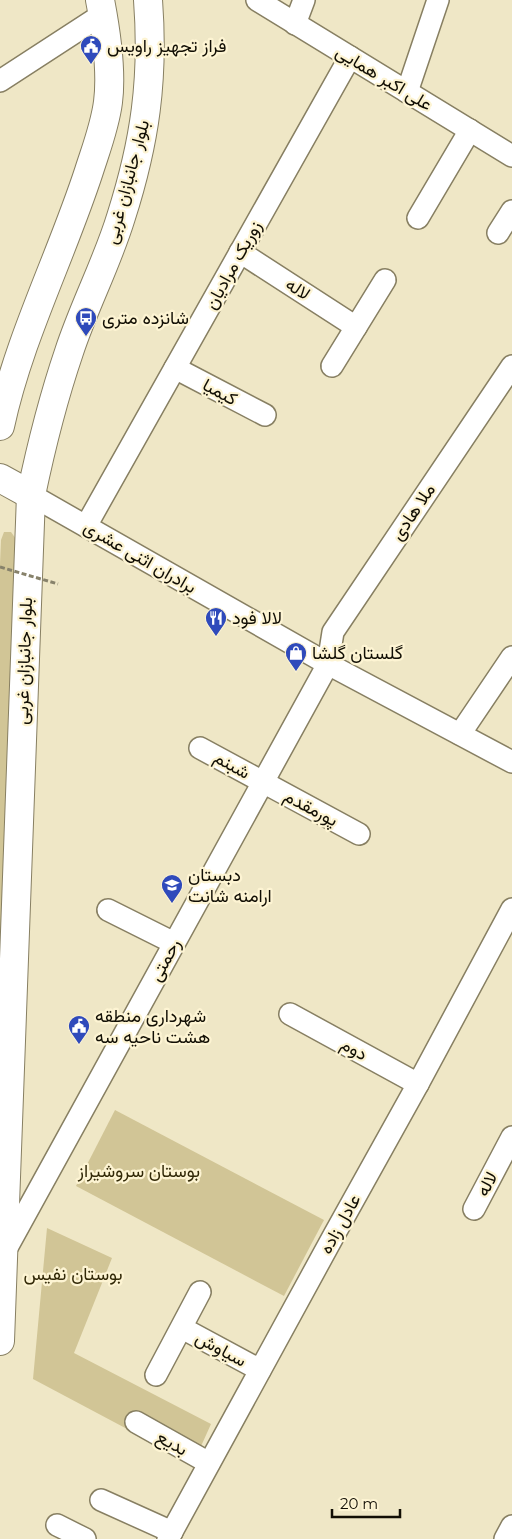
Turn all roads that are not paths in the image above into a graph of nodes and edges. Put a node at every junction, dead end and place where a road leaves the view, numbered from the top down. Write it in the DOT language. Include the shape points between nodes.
graph roads {
  1 [pos="148,0"];
  2 [pos="256,0"];
  3 [pos="304,0"];
  4 [pos="438,0"];
  5 [pos="107,5"];
  6 [pos="295,24"];
  7 [pos="350,57"];
  8 [pos="0,81"];
  9 [pos="408,92"];
  10 [pos="470,130"];
  11 [pos="512,156"];
  12 [pos="512,211"];
  13 [pos="418,218"];
  14 [pos="498,234"];
  15 [pos="240,252"];
  16 [pos="384,280"];
  17 [pos="356,327"];
  18 [pos="332,366"];
  19 [pos="512,366"];
  20 [pos="174,368"];
  21 [pos="265,415"];
  22 [pos="0,426"];
  23 [pos="0,478"];
  24 [pos="31,495"];
  25 [pos="86,526"];
  26 [pos="512,657"];
  27 [pos="328,664"];
  28 [pos="460,734"];
  29 [pos="200,748"];
  30 [pos="512,762"];
  31 [pos="263,782"];
  32 [pos="359,834"];
  33 [pos="512,909"];
  34 [pos="108,910"];
  35 [pos="174,943"];
  36 [pos="290,1014"];
  37 [pos="418,1084"];
  38 [pos="512,1137"];
  39 [pos="506,1163"];
  40 [pos="474,1209"];
  41 [pos="3,1255"];
  42 [pos="200,1292"];
  43 [pos="182,1328"];
  44 [pos="0,1341"];
  45 [pos="260,1370"];
  46 [pos="156,1375"];
  47 [pos="136,1422"];
  48 [pos="209,1463"];
  49 [pos="101,1500"];
  50 [pos="57,1525"];
  51 [pos="512,1526"];
  52 [pos="170,1536"];
  53 [pos="85,1539"];
  54 [pos="505,1539"];
  1 -- 24 [label="main road, بلوار جانبازان غربی" via="150,68 143,136 121,218 66,360 46,424"];
  2 -- 6 [label="street, علی اکبر همایی"];
  3 -- 6 [label="street"];
  4 -- 9 [label="street"];
  5 -- 8 [label="street"];
  5 -- 22 [label="main road" via="109,75 103,127 78,203 26,335"];
  6 -- 7 [label="street, علی اکبر همایی"];
  7 -- 9 [label="street, علی اکبر همایی"];
  7 -- 15 [label="street, زوریک مرادیان"];
  9 -- 10 [label="street, علی اکبر همایی"];
  10 -- 11 [label="street, علی اکبر همایی"];
  10 -- 13 [label="street"];
  12 -- 14 [label="street"];
  15 -- 17 [label="street, لاله"];
  15 -- 20 [label="street, زوریک مرادیان"];
  16 -- 17 [label="street"];
  17 -- 18 [label="street"];
  19 -- 27 [label="street, ملا هادی" via="333,632"];
  20 -- 21 [label="street, کیمیا"];
  20 -- 25 [label="street, زوریک مرادیان"];
  23 -- 24 [label="main road"];
  24 -- 25 [label="street, برادران اثنی عشری"];
  24 -- 41 [label="main road, بلوار جانبازان غربی"];
  25 -- 27 [label="street, برادران اثنی عشری"];
  26 -- 28 [label="street"];
  27 -- 28 [label="street, برادران اثنی عشری"];
  27 -- 31 [label="street, رحمتی"];
  28 -- 30 [label="street, برادران اثنی عشری"];
  29 -- 31 [label="street, شبنم"];
  31 -- 32 [label="street, پورمقدم"];
  31 -- 35 [label="street, رحمتی"];
  33 -- 37 [label="street, عادل زاده"];
  34 -- 35 [label="street"];
  35 -- 41 [label="street, رحمتی"];
  36 -- 37 [label="street, دوم"];
  37 -- 45 [label="street, عادل زاده"];
  38 -- 39 [label="street, لاله"];
  39 -- 40 [label="street, لاله"];
  41 -- 44 [label="main road, بلوار جانبازان غربی"];
  42 -- 43 [label="street, سیاوش"];
  43 -- 45 [label="street, سیاوش"];
  43 -- 46 [label="street, سیاوش"];
  45 -- 48 [label="street, عادل زاده"];
  47 -- 48 [label="street, بدیع"];
  48 -- 52 [label="street, عادل زاده"];
  49 -- 52 [label="street"];
  50 -- 53 [label="street"];
  51 -- 54 [label="street"];
}
